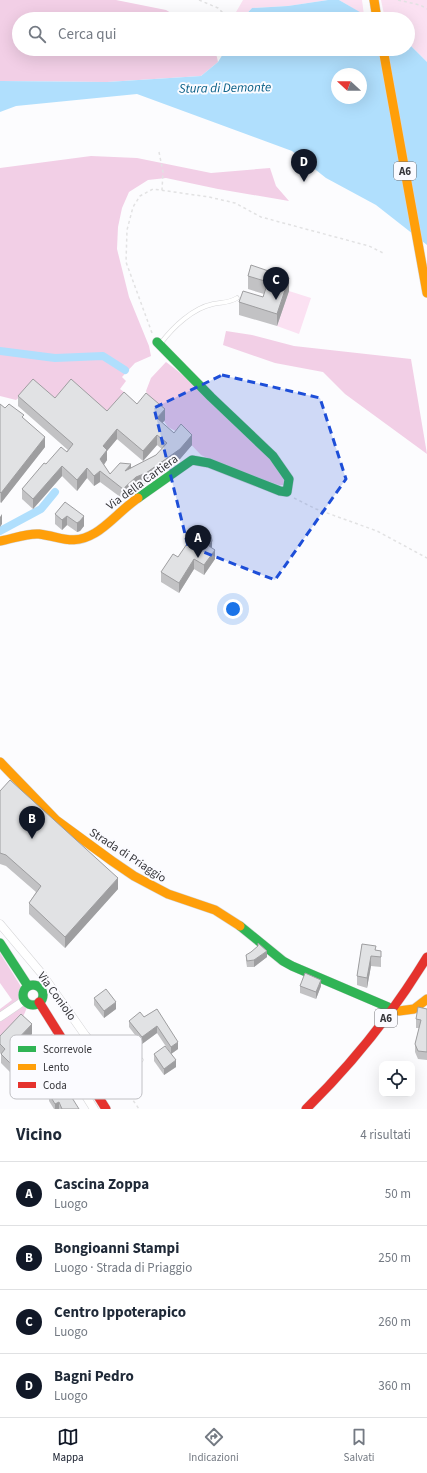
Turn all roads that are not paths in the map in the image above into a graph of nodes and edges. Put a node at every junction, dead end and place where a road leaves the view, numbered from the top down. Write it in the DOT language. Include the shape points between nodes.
graph roads {
  1 [pos="374,0"];
  2 [pos="377,12"];
  3 [pos="384,56"];
  4 [pos="427,293"];
  5 [pos="237,298"];
  6 [pos="158,344"];
  7 [pos="0,541"];
  8 [pos="0,762"];
  9 [pos="0,924"];
  10 [pos="0,943"];
  11 [pos="427,958"];
  12 [pos="28,986"];
  13 [pos="427,999"];
  14 [pos="25,1000"];
  15 [pos="39,1002"];
  16 [pos="388,1007"];
  17 [pos="399,1011"];
  18 [pos="0,1017"];
  19 [pos="58,1032"];
  20 [pos="54,1035"];
  21 [pos="60,1035"];
  22 [pos="85,1035"];
  23 [pos="88,1099"];
  24 [pos="100,1099"];
  25 [pos="94,1109"];
  26 [pos="106,1109"];
  27 [pos="306,1109"];
  1 -- 2 [label="main road"];
  3 -- 4 [label="main road, A6"];
  5 -- 6 [label="lane" via="229,303 212,304 193,314"];
  6 -- 7 [label="main road, Via della Cartiera" via="210,397 266,448 285,470 289,479 286,492 210,463 192,460 89,536 78,540 63,540 38,534"];
  8 -- 16 [label="main road, Strada di Priaggio" via="28,794 56,820 134,876 168,894 215,910 234,921 287,963"];
  9 -- 22 [label="street, Via Coniolo" via="42,974"];
  10 -- 12 [label="main road"];
  11 -- 27 [label="main road, A6" via="390,1013 340,1074"];
  12 -- 14 [label="main road" via="24,994"];
  12 -- 15 [label="main road" via="38,986 42,991"];
  13 -- 17 [label="main road" via="418,1008"];
  14 -- 15 [label="main road" via="31,1004"];
  14 -- 18 [label="street"];
  15 -- 19 [label="main road"];
  19 -- 20 [label="lane"];
  19 -- 21 [label="main road"];
  23 -- 25 [label="street"];
  24 -- 26 [label="main road"];
}
